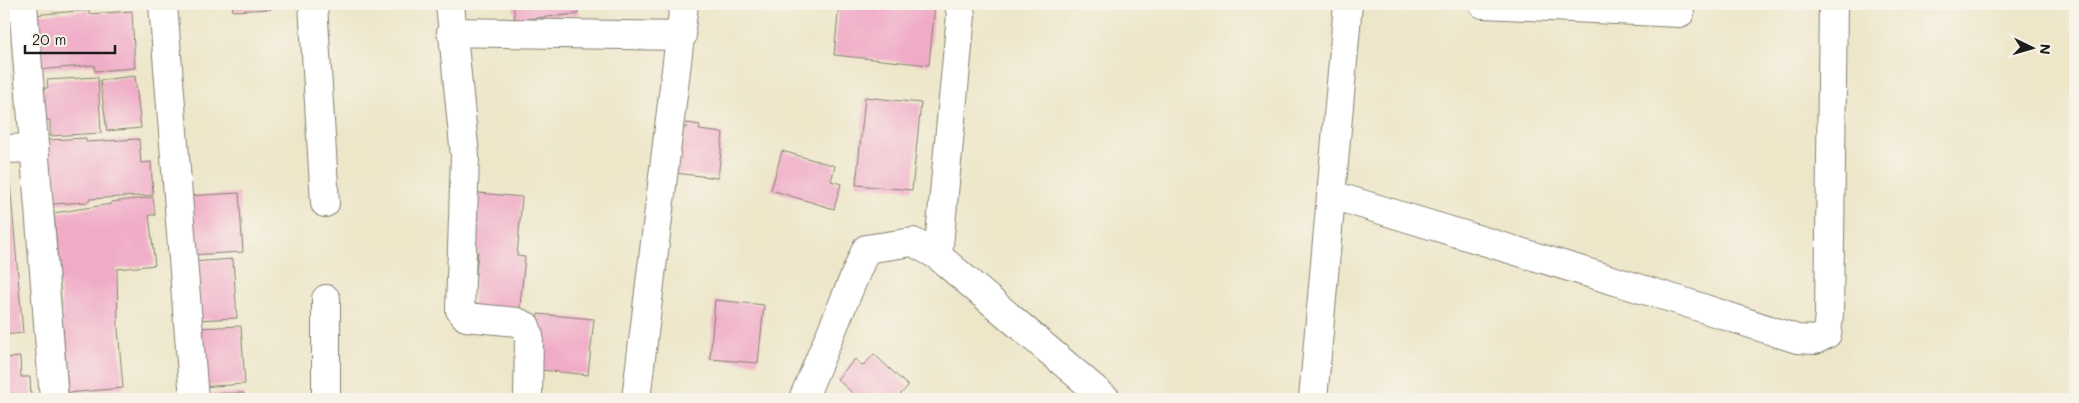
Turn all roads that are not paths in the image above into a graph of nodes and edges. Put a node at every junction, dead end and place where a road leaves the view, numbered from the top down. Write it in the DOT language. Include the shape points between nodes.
graph roads {
  1 [pos="23,4"];
  2 [pos="162,4"];
  3 [pos="314,4"];
  4 [pos="450,4"];
  5 [pos="684,4"];
  6 [pos="959,4"];
  7 [pos="1348,4"];
  8 [pos="1483,4"];
  9 [pos="1833,4"];
  10 [pos="1680,13"];
  11 [pos="451,32"];
  12 [pos="682,36"];
  13 [pos="33,148"];
  14 [pos="4,149"];
  15 [pos="1332,195"];
  16 [pos="325,203"];
  17 [pos="938,256"];
  18 [pos="326,299"];
  19 [pos="54,399"];
  20 [pos="194,399"];
  21 [pos="326,399"];
  22 [pos="528,399"];
  23 [pos="636,399"];
  24 [pos="803,399"];
  25 [pos="1106,399"];
  26 [pos="1313,399"];
  1 -- 13 [label="street"];
  2 -- 20 [label="street"];
  3 -- 16 [label="street"];
  4 -- 11 [label="street"];
  5 -- 12 [label="street"];
  6 -- 17 [label="street" via="961,15"];
  7 -- 15 [label="street"];
  8 -- 10 [label="street"];
  9 -- 15 [label="street" via="1829,314 1827,334 1815,340 1797,339"];
  11 -- 12 [label="street"];
  11 -- 22 [label="street" via="466,156 460,310 466,317 517,322 526,326 529,336"];
  12 -- 23 [label="street"];
  13 -- 14 [label="street"];
  13 -- 19 [label="street"];
  15 -- 26 [label="street"];
  17 -- 24 [label="street" via="913,242 866,249"];
  17 -- 25 [label="street"];
  18 -- 21 [label="street"];
}
